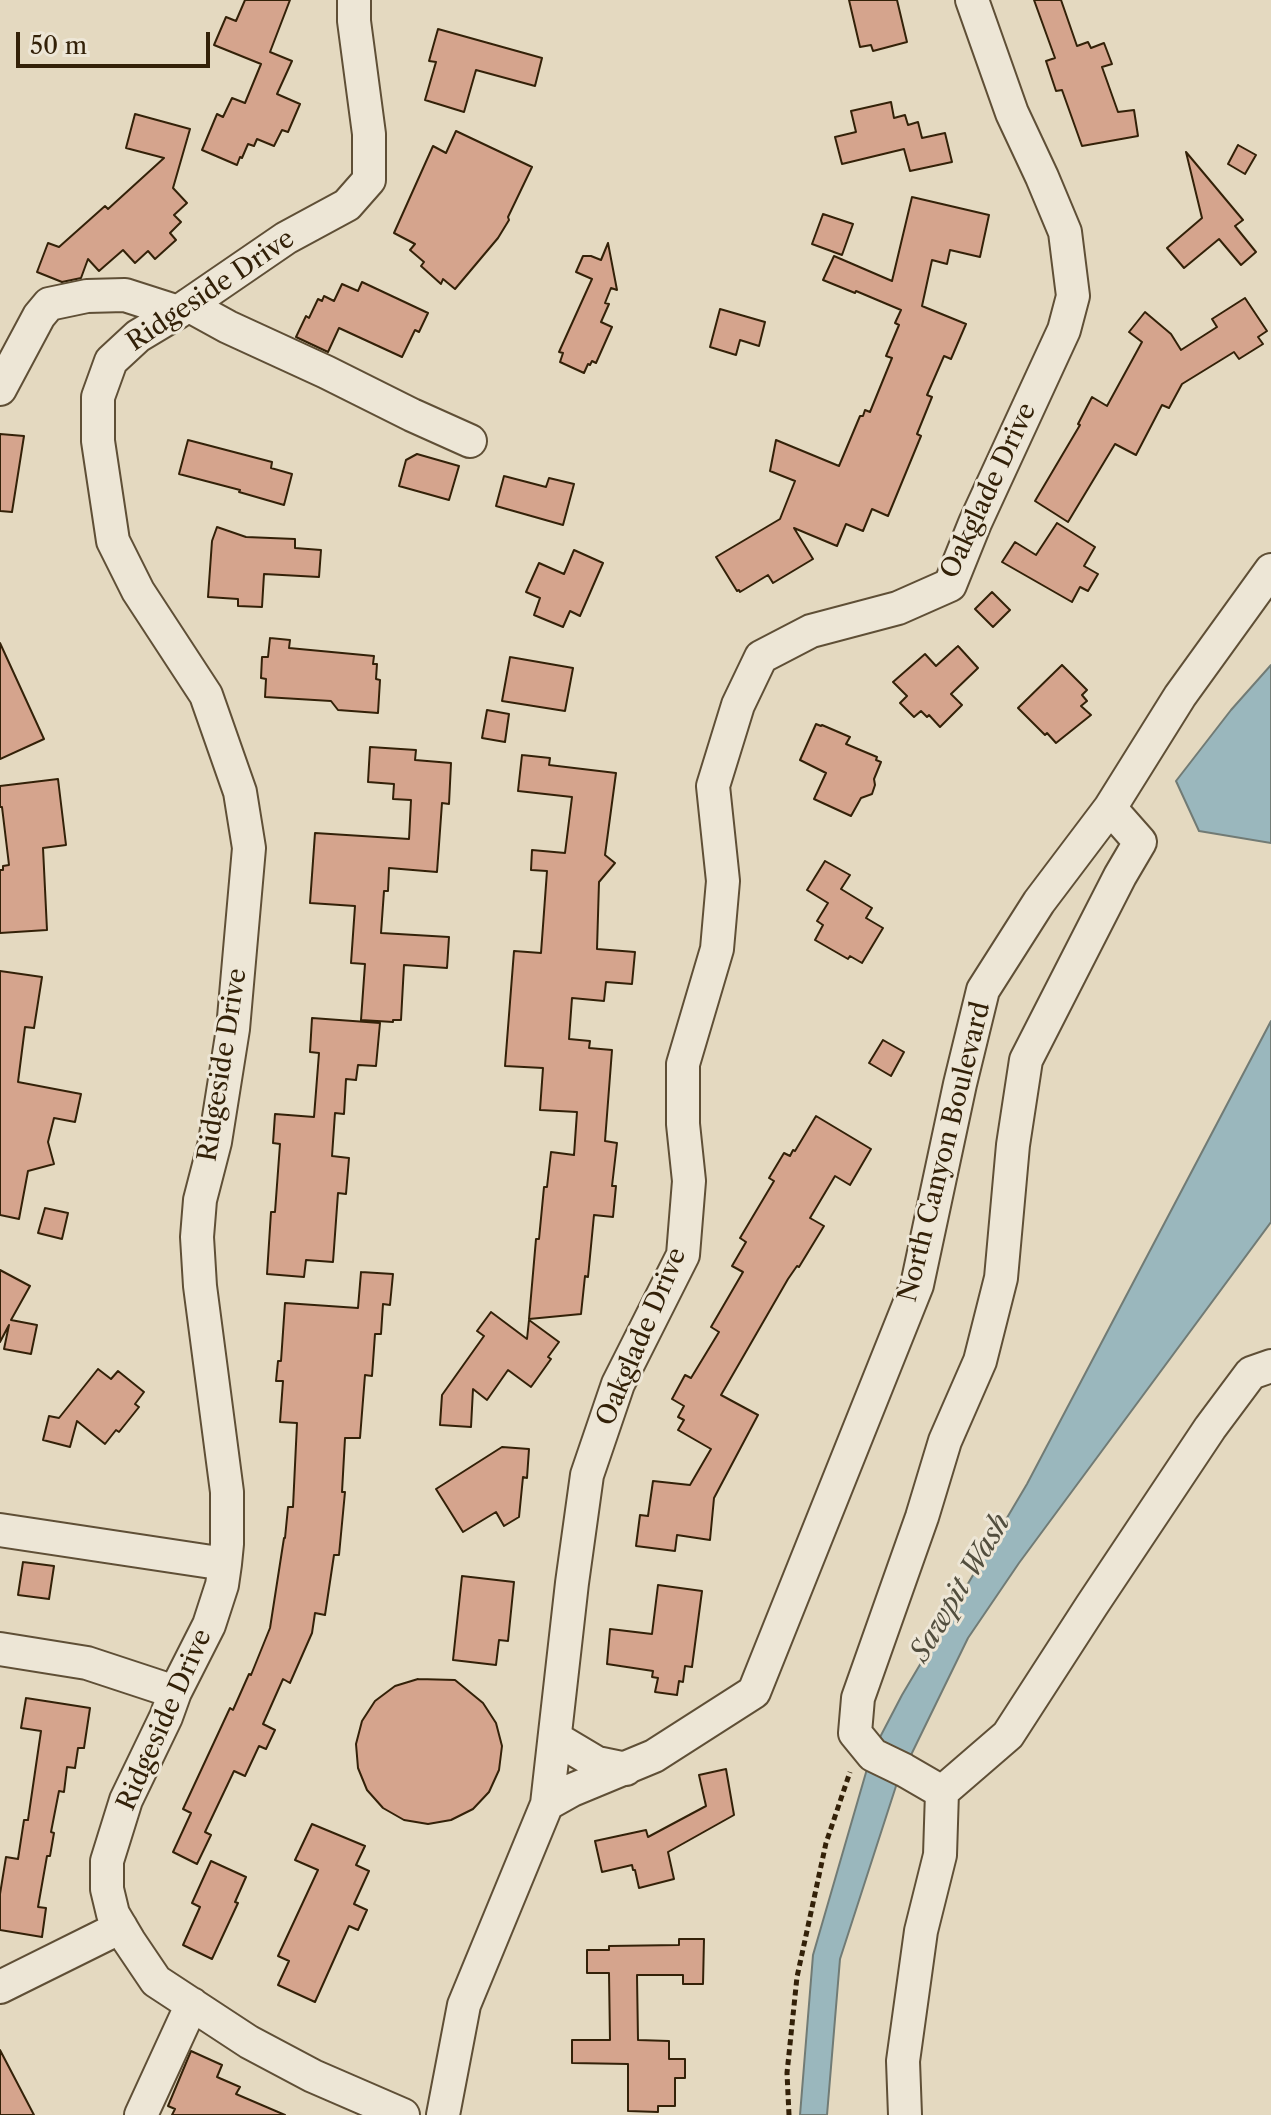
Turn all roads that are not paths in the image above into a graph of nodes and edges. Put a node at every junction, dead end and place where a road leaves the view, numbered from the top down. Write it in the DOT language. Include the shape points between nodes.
graph roads {
  1 [pos="354,0"];
  2 [pos="972,0"];
  3 [pos="183,309"];
  4 [pos="0,389"];
  5 [pos="470,441"];
  6 [pos="1271,570"];
  7 [pos="1110,808"];
  8 [pos="1271,1366"];
  9 [pos="0,1530"];
  10 [pos="225,1564"];
  11 [pos="0,1649"];
  12 [pos="175,1692"];
  13 [pos="555,1738"];
  14 [pos="626,1769"];
  15 [pos="942,1792"];
  16 [pos="547,1804"];
  17 [pos="121,1927"];
  18 [pos="0,1987"];
  19 [pos="192,2004"];
  20 [pos="141,2115"];
  21 [pos="403,2115"];
  22 [pos="443,2115"];
  23 [pos="905,2115"];
  1 -- 3 [label="street, Ridgeside Drive" via="369,180 347,205 286,238"];
  2 -- 13 [label="street, Oakglade Drive" via="1012,113 1065,232 1073,296 1064,330 950,585 898,608 811,631 761,657 738,705 713,786 723,881 717,949 683,1064 689,1181 683,1255 618,1384 587,1475"];
  3 -- 4 [label="street" via="125,295 49,304"];
  3 -- 5 [label="street"];
  3 -- 10 [label="street, Ridgeside Drive" via="138,336 111,361 98,397 98,441 113,541 138,591 206,695 240,792 249,848 233,1029 197,1237 227,1492"];
  6 -- 7 [label="street, North Canyon Boulevard" via="1180,696"];
  7 -- 14 [label="street, North Canyon Boulevard" via="1039,902 983,990 917,1285 754,1692"];
  7 -- 15 [label="street" via="1140,842 1026,1060 1001,1278 980,1361 945,1441 858,1698 864,1744"];
  8 -- 15 [label="street" via="1251,1373 1210,1428 1008,1735"];
  9 -- 10 [label="street"];
  10 -- 12 [label="street, Ridgeside Drive" via="209,1625"];
  11 -- 12 [label="street" via="87,1663"];
  12 -- 17 [label="street, Ridgeside Drive" via="126,1800 107,1861 107,1889"];
  13 -- 14 [label="street" via="597,1763"];
  13 -- 16 [label="street, Oakglade Drive"];
  14 -- 16 [label="street, North Canyon Boulevard"];
  15 -- 23 [label="street" via="940,1855 921,1931 903,2061"];
  16 -- 22 [label="street" via="464,2005"];
  17 -- 18 [label="street"];
  17 -- 19 [label="street, Ridgeside Drive" via="156,1981"];
  19 -- 20 [label="street"];
  19 -- 21 [label="street, Ridgeside Drive" via="313,2076"];
}
